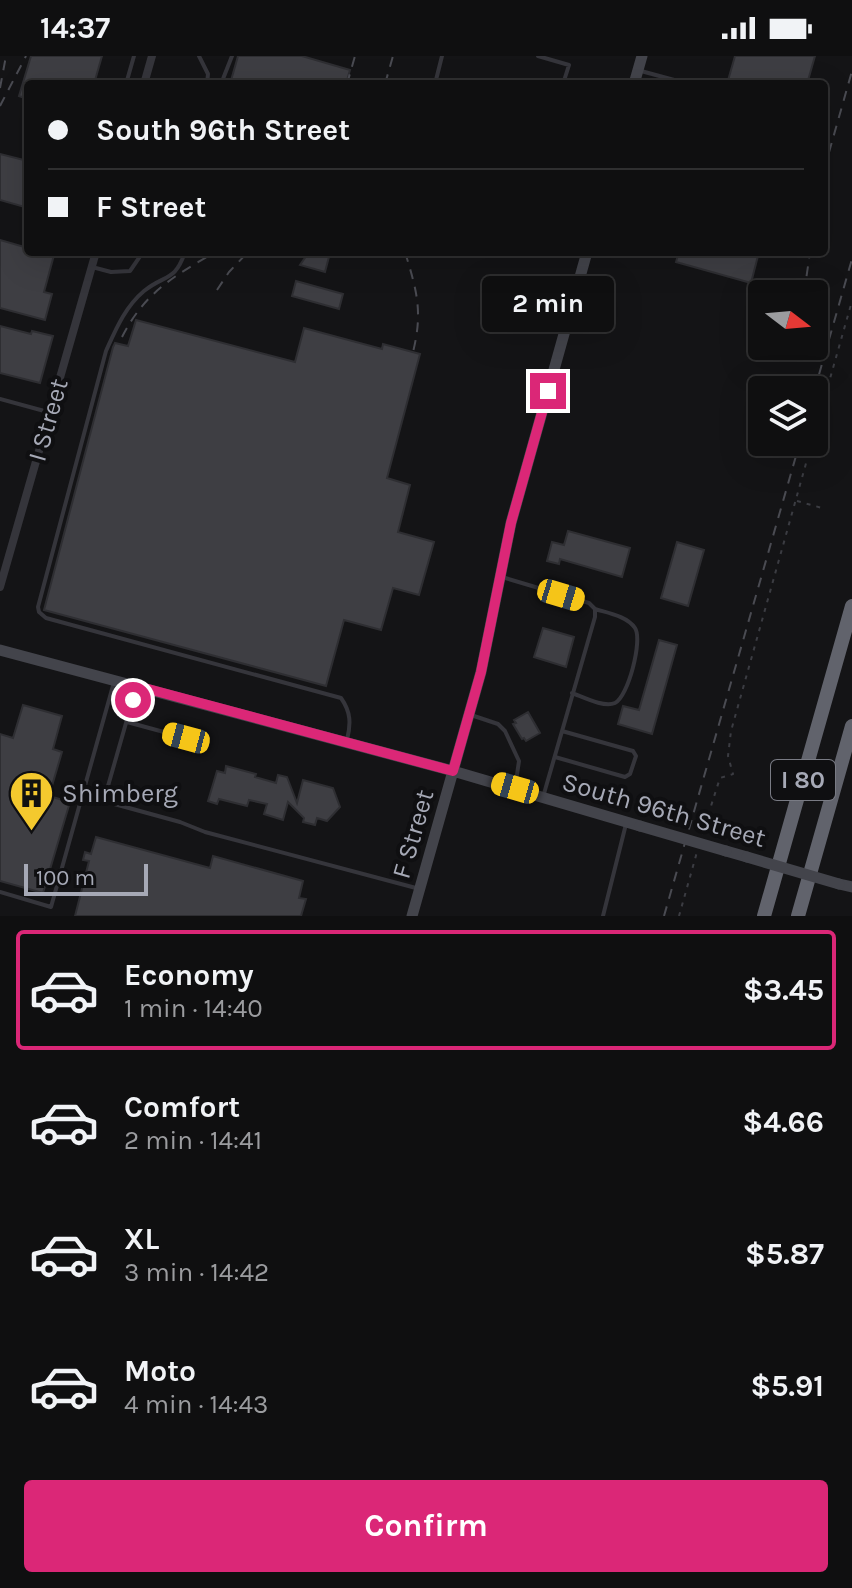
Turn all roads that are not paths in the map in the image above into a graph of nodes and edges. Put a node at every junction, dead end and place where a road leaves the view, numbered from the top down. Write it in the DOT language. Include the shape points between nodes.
graph roads {
  1 [pos="134,56"];
  2 [pos="152,56"];
  3 [pos="199,56"];
  4 [pos="232,56"];
  5 [pos="442,56"];
  6 [pos="538,56"];
  7 [pos="642,56"];
  8 [pos="638,70"];
  9 [pos="127,80"];
  10 [pos="145,80"];
  11 [pos="207,80"];
  12 [pos="223,80"];
  13 [pos="436,80"];
  14 [pos="564,80"];
  15 [pos="635,80"];
  16 [pos="674,80"];
  17 [pos="95,256"];
  18 [pos="140,256"];
  19 [pos="184,256"];
  20 [pos="586,256"];
  21 [pos="92,267"];
  22 [pos="0,399"];
  23 [pos="50,413"];
  24 [pos="499,576"];
  25 [pos="0,587"];
  26 [pos="852,606"];
  27 [pos="595,609"];
  28 [pos="0,650"];
  29 [pos="114,680"];
  30 [pos="137,686"];
  31 [pos="572,693"];
  32 [pos="469,715"];
  33 [pos="127,722"];
  34 [pos="852,726"];
  35 [pos="562,731"];
  36 [pos="186,738"];
  37 [pos="347,742"];
  38 [pos="554,757"];
  39 [pos="453,771"];
  40 [pos="515,788"];
  41 [pos="543,797"];
  42 [pos="626,822"];
  43 [pos="852,887"];
  44 [pos="420,889"];
  45 [pos="0,892"];
  46 [pos="412,916"];
  47 [pos="603,916"];
  48 [pos="764,916"];
  49 [pos="798,916"];
  1 -- 9 [label="lane"];
  2 -- 10 [label="street"];
  3 -- 11 [label="lane"];
  4 -- 12 [label="lane"];
  5 -- 13 [label="lane"];
  6 -- 14 [label="lane" via="569,65"];
  7 -- 8 [label="street"];
  8 -- 15 [label="street"];
  8 -- 16 [label="lane"];
  17 -- 21 [label="street, I Street"];
  18 -- 21 [label="lane" via="130,271"];
  19 -- 37 [label="lane" via="179,270 144,291 124,312 106,351 39,612 341,698 350,718"];
  20 -- 24 [label="street, F Street"];
  21 -- 23 [label="street, I Street"];
  22 -- 23 [label="lane"];
  23 -- 25 [label="street, I Street"];
  24 -- 27 [label="lane"];
  24 -- 32 [label="street, F Street"];
  26 -- 48 [label="highway, I 80"];
  27 -- 31 [label="lane"];
  27 -- 31 [label="lane" via="628,620 639,643 617,702"];
  28 -- 29 [label="street, South 96th Street"];
  29 -- 30 [label="street, South 96th Street"];
  29 -- 45 [label="lane" via="51,907"];
  30 -- 33 [label="lane"];
  30 -- 37 [label="street, South 96th Street"];
  31 -- 35 [label="lane"];
  32 -- 39 [label="street, F Street"];
  32 -- 40 [label="lane" via="505,731 519,761"];
  33 -- 36 [label="lane"];
  33 -- 44 [label="lane" via="107,802"];
  34 -- 49 [label="highway, I 80"];
  35 -- 38 [label="lane"];
  35 -- 38 [label="lane" via="636,756 625,777"];
  37 -- 39 [label="street, South 96th Street"];
  38 -- 41 [label="lane"];
  39 -- 40 [label="street, South 96th Street"];
  39 -- 44 [label="street, F Street"];
  40 -- 41 [label="street, South 96th Street"];
  41 -- 42 [label="street, South 96th Street"];
  42 -- 43 [label="street, South 96th Street, bridge"];
  42 -- 47 [label="lane"];
  44 -- 46 [label="street, F Street"];
}
